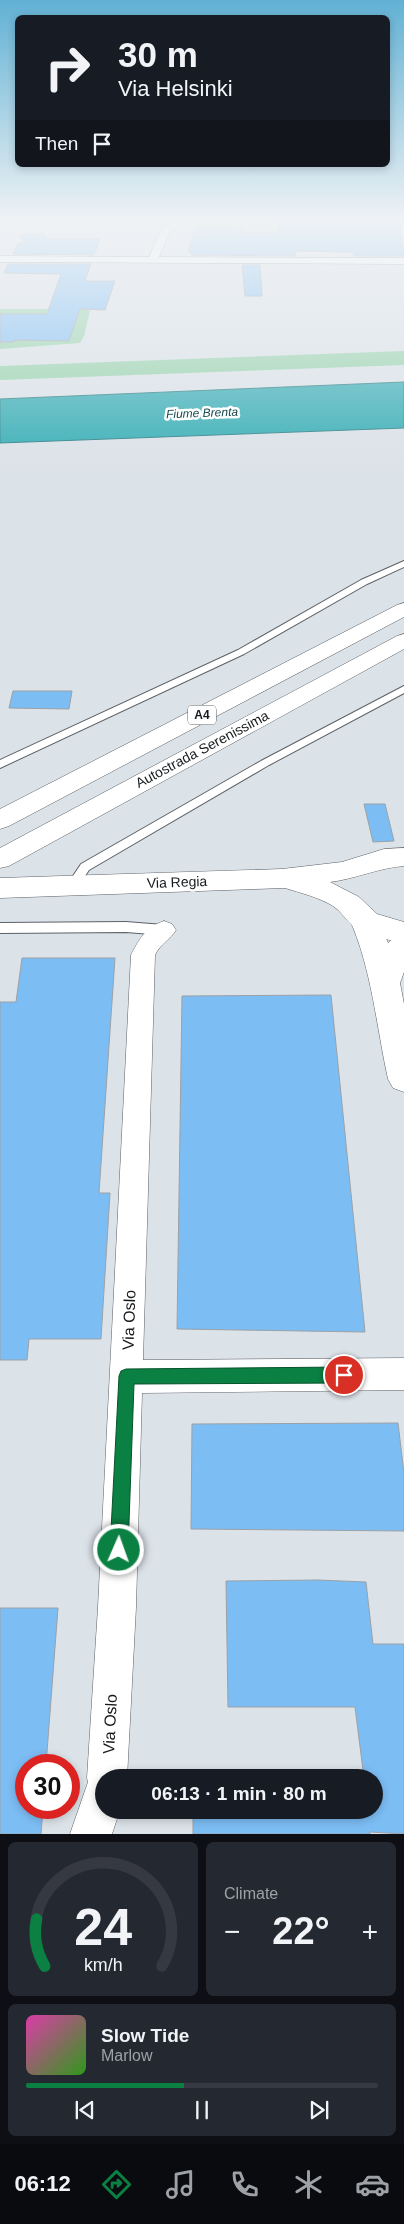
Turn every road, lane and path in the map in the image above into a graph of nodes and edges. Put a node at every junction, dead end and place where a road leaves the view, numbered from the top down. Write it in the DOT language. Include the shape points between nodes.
graph roads {
  1 [pos="404,564"];
  2 [pos="404,609"];
  3 [pos="404,640"];
  4 [pos="404,688"];
  5 [pos="0,764"];
  6 [pos="0,820"];
  7 [pos="4,857"];
  8 [pos="404,857"];
  9 [pos="367,864"];
  10 [pos="282,879"];
  11 [pos="73,885"];
  12 [pos="0,888"];
  13 [pos="356,911"];
  14 [pos="0,928"];
  15 [pos="164,930"];
  16 [pos="404,932"];
  17 [pos="404,946"];
  18 [pos="386,981"];
  19 [pos="404,1079"];
  20 [pos="404,1374"];
  21 [pos="126,1376"];
  22 [pos="107,1769"];
  23 [pos="96,1819"];
  24 [pos="92,1834"];
  1 -- 5 [label="lane" via="364,582 241,652"];
  2 -- 6 [label="main road, A4"];
  3 -- 7 [label="main road, Autostrada Serenissima / A4"];
  4 -- 11 [label="lane" via="265,763 85,867"];
  8 -- 9 [label="main road, Via Regia" via="384,858"];
  9 -- 10 [label="main road, Via Regia" via="342,872"];
  9 -- 13 [label="main road, Via Regia" via="348,881 346,892"];
  10 -- 11 [label="main road, Via Regia"];
  10 -- 13 [label="main road, Via Regia" via="320,888"];
  11 -- 12 [label="main road, Via Regia"];
  13 -- 16 [label="main road, Via Regia" via="390,930"];
  13 -- 18 [label="main road" via="371,935"];
  14 -- 15 [label="lane" via="126,927"];
  15 -- 21 [label="street, Via Oslo" via="150,941 143,955"];
  17 -- 18 [label="main road" via="398,951"];
  18 -- 19 [label="main road"];
  20 -- 21 [label="street"];
  21 -- 22 [label="street, Via Oslo"];
  23 -- 24 [label="street"];
}
